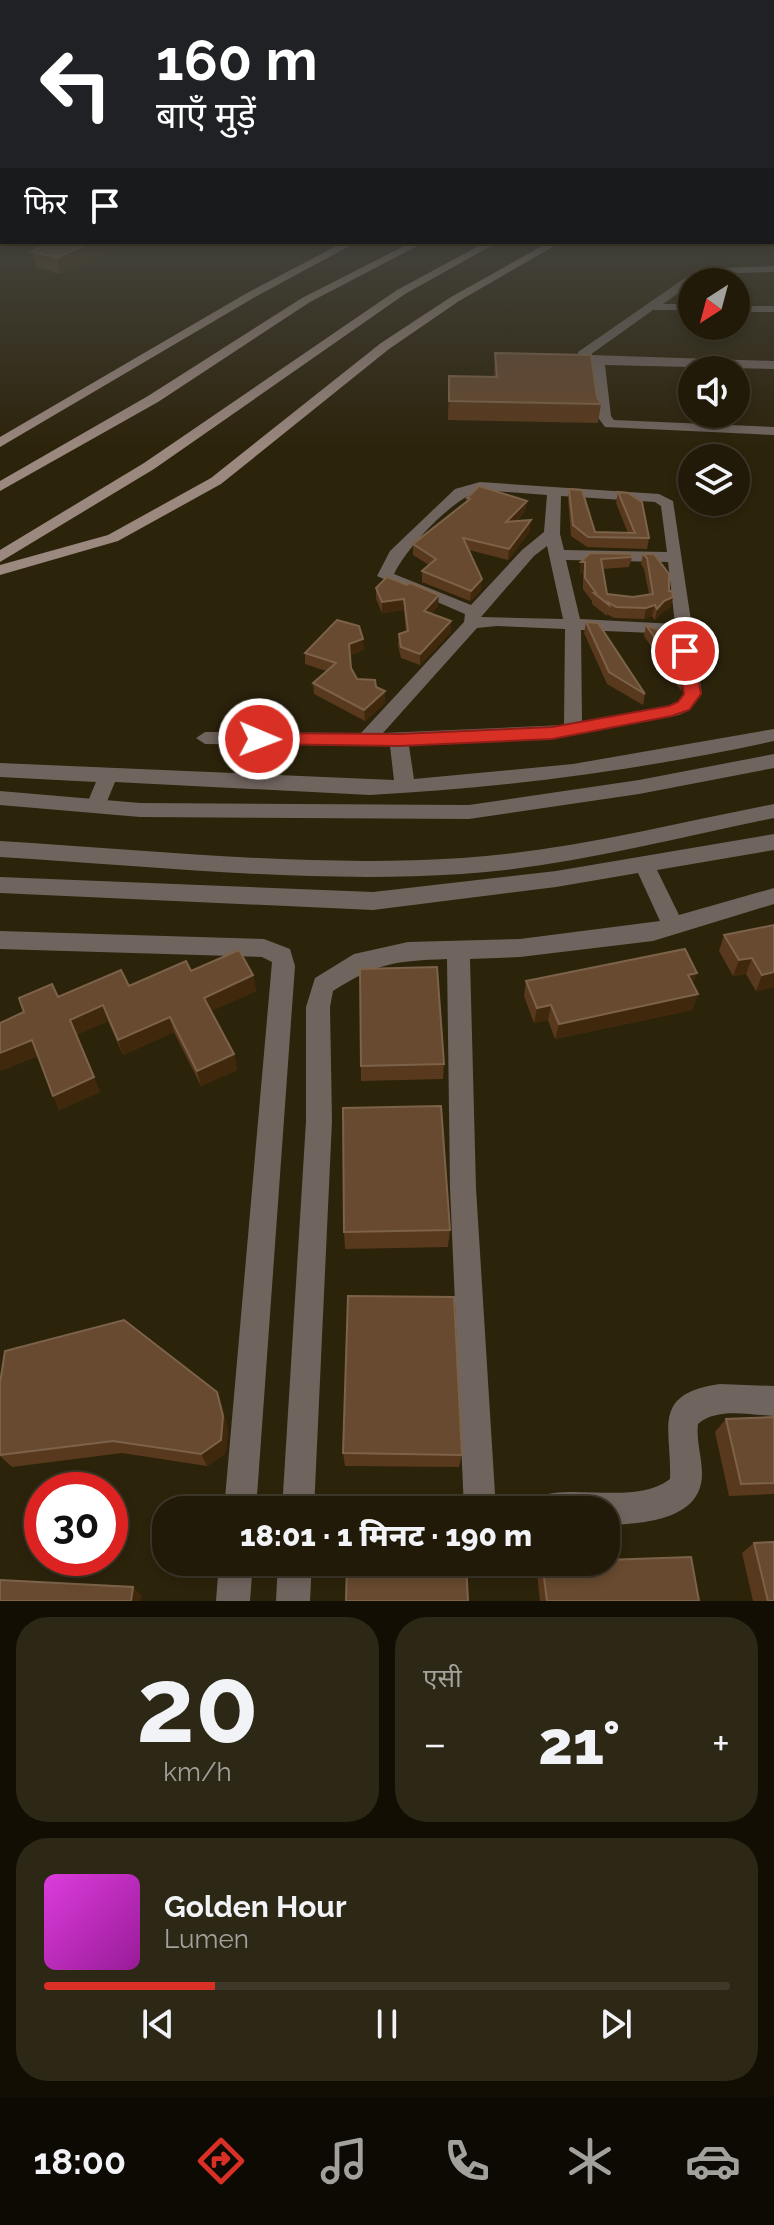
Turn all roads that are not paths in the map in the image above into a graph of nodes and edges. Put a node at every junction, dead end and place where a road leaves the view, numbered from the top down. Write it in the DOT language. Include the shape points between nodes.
graph roads {
  1 [pos="245,299"];
  2 [pos="309,299"];
  3 [pos="391,299"];
  4 [pos="456,299"];
  5 [pos="664,299"];
  6 [pos="652,307"];
  7 [pos="678,307"];
  8 [pos="750,309"];
  9 [pos="774,309"];
  10 [pos="598,361"];
  11 [pos="774,365"];
  12 [pos="774,431"];
  13 [pos="0,443"];
  14 [pos="0,487"];
  15 [pos="554,490"];
  16 [pos="552,534"];
  17 [pos="557,555"];
  18 [pos="0,557"];
  19 [pos="675,557"];
  20 [pos="0,570"];
  21 [pos="473,618"];
  22 [pos="573,625"];
  23 [pos="682,629"];
  24 [pos="573,729"];
  25 [pos="774,735"];
  26 [pos="205,738"];
  27 [pos="366,740"];
  28 [pos="399,740"];
  29 [pos="774,761"];
  30 [pos="0,770"];
  31 [pos="108,776"];
  32 [pos="405,787"];
  33 [pos="0,798"];
  34 [pos="96,806"];
  35 [pos="774,811"];
  36 [pos="774,842"];
  37 [pos="0,849"];
  38 [pos="644,864"];
  39 [pos="0,885"];
  40 [pos="774,896"];
  41 [pos="674,928"];
  42 [pos="0,940"];
  43 [pos="458,949"];
  44 [pos="774,1401"];
  45 [pos="241,1496"];
  46 [pos="299,1496"];
  47 [pos="479,1496"];
  48 [pos="620,1507"];
  49 [pos="235,1576"];
  50 [pos="294,1576"];
  51 [pos="233,1601"];
  52 [pos="293,1601"];
  1 -- 13 [label="main road"];
  2 -- 14 [label="main road" via="153,399"];
  3 -- 18 [label="main road" via="149,466"];
  4 -- 20 [label="main road" via="385,346 216,481 113,538"];
  5 -- 6 [label="street"];
  6 -- 7 [label="street"];
  6 -- 10 [label="street" via="582,355"];
  8 -- 9 [label="street"];
  10 -- 11 [label="street"];
  10 -- 12 [label="street" via="604,416 610,424"];
  15 -- 16 [label="street"];
  15 -- 19 [label="street" via="664,500"];
  15 -- 21 [label="street" via="464,489 391,560 385,572 389,579"];
  16 -- 17 [label="street"];
  16 -- 21 [label="street" via="528,553"];
  17 -- 19 [label="street"];
  17 -- 22 [label="street"];
  19 -- 23 [label="street"];
  21 -- 22 [label="street"];
  21 -- 27 [label="street"];
  22 -- 23 [label="street"];
  22 -- 24 [label="street"];
  23 -- 24 [label="street" via="693,694 689,701 672,711"];
  24 -- 28 [label="street"];
  25 -- 32 [label="street" via="608,764"];
  26 -- 27 [label="street"];
  27 -- 28 [label="street"];
  28 -- 32 [label="street"];
  29 -- 34 [label="street" via="469,812"];
  30 -- 31 [label="street"];
  31 -- 32 [label="street"];
  31 -- 34 [label="street"];
  33 -- 34 [label="street"];
  35 -- 37 [label="street" via="541,857 462,866 309,868"];
  36 -- 38 [label="street"];
  38 -- 39 [label="street" via="373,901"];
  38 -- 41 [label="street"];
  40 -- 41 [label="street"];
  41 -- 43 [label="street" via="520,948"];
  42 -- 45 [label="street" via="264,948 282,956"];
  43 -- 46 [label="street" via="408,951 362,961 319,992 319,1121"];
  43 -- 47 [label="street" via="463,1188"];
  44 -- 48 [label="street" via="695,1405 681,1427 687,1478 682,1492 667,1501"];
  49 -- 51 [label="street"];
  50 -- 52 [label="street"];
}
